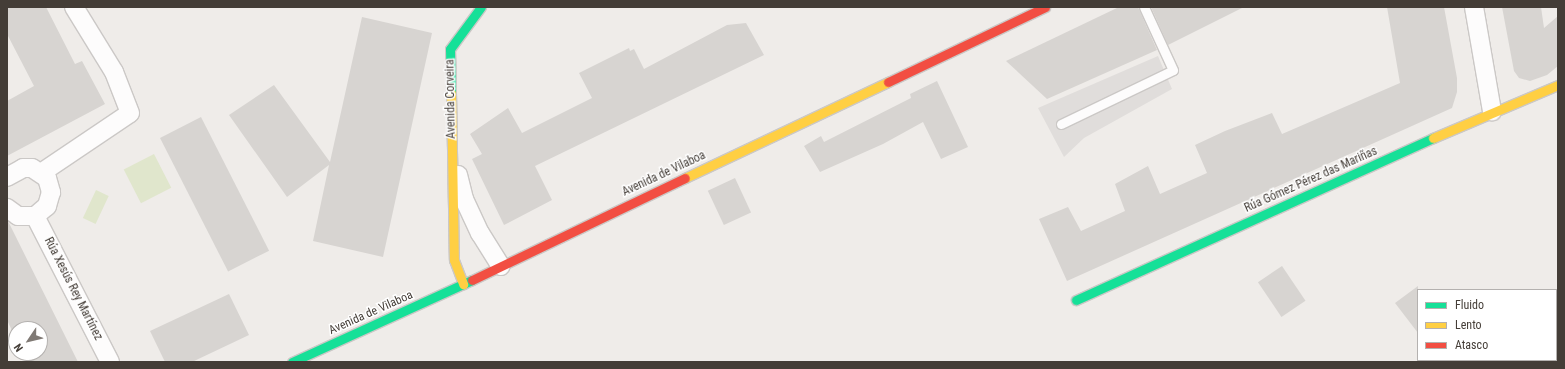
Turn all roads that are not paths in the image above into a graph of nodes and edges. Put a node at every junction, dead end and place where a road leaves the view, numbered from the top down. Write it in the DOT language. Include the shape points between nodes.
graph roads {
  1 [pos="74,7"];
  2 [pos="481,7"];
  3 [pos="1045,7"];
  4 [pos="1144,7"];
  5 [pos="1474,7"];
  6 [pos="1558,85"];
  7 [pos="1492,111"];
  8 [pos="1061,124"];
  9 [pos="452,153"];
  10 [pos="42,173"];
  11 [pos="7,177"];
  12 [pos="7,208"];
  13 [pos="35,216"];
  14 [pos="480,233"];
  15 [pos="453,238"];
  16 [pos="501,266"];
  17 [pos="463,284"];
  18 [pos="1076,300"];
  19 [pos="311,358"];
  20 [pos="110,362"];
  21 [pos="292,362"];
  1 -- 10 [label="street" via="114,72 130,113"];
  2 -- 9 [label="main road, Avenida Corveira" via="450,49"];
  3 -- 16 [label="main road, Avenida de Vilaboa"];
  4 -- 8 [label="lane" via="1173,70"];
  5 -- 7 [label="street"];
  6 -- 7 [label="main road, Rúa Gómez Pérez das Mariñas"];
  7 -- 18 [label="main road, Rúa Gómez Pérez das Mariñas"];
  9 -- 14 [label="street, Avenida Corveira" via="464,199"];
  9 -- 15 [label="main road, Avenida Corveira"];
  10 -- 11 [label="street" via="23,168"];
  10 -- 13 [label="street" via="50,185 50,200"];
  12 -- 13 [label="street" via="18,216"];
  13 -- 20 [label="street, Rúa Xesús Rey Martínez"];
  14 -- 15 [label="street" via="469,226 460,228"];
  14 -- 16 [label="street, Avenida Corveira"];
  15 -- 17 [label="main road, Avenida Corveira" via="454,260"];
  16 -- 17 [label="main road, Avenida de Vilaboa"];
  17 -- 19 [label="main road, Avenida de Vilaboa"];
  19 -- 21 [label="main road, Avenida de Vilaboa"];
}
